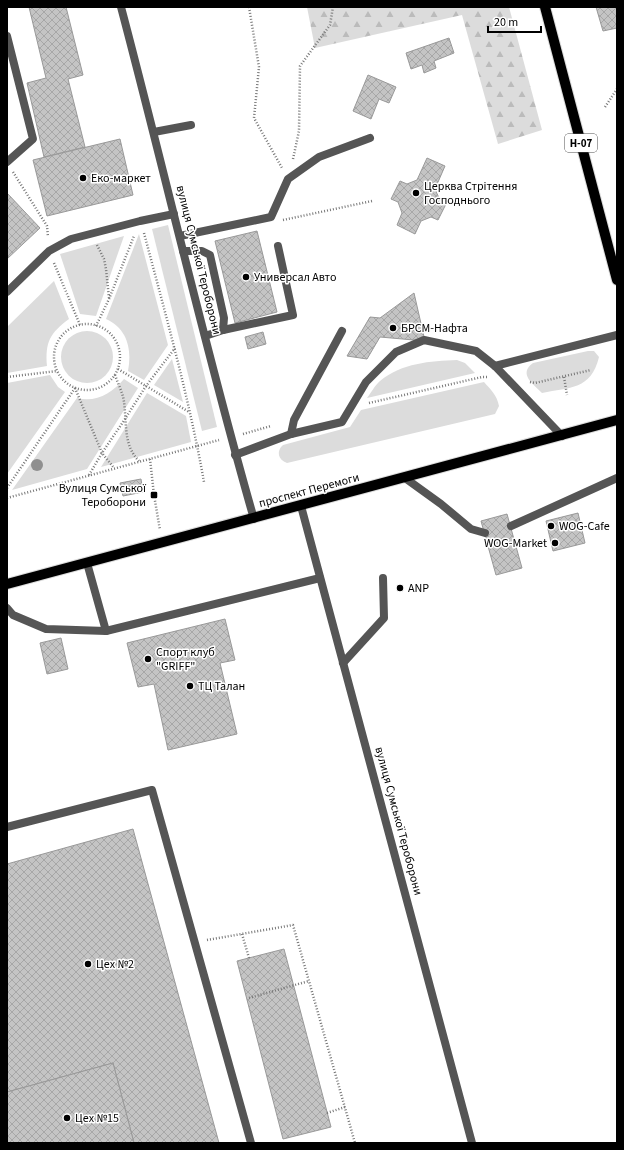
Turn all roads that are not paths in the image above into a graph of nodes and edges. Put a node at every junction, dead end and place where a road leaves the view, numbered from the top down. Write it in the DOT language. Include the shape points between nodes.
graph roads {
  1 [pos="121,7"];
  2 [pos="545,7"];
  3 [pos="7,36"];
  4 [pos="191,125"];
  5 [pos="154,132"];
  6 [pos="370,138"];
  7 [pos="9,165"];
  8 [pos="174,214"];
  9 [pos="180,236"];
  10 [pos="278,246"];
  11 [pos="184,251"];
  12 [pos="617,280"];
  13 [pos="7,292"];
  14 [pos="223,330"];
  15 [pos="342,331"];
  16 [pos="617,335"];
  17 [pos="205,336"];
  18 [pos="496,366"];
  19 [pos="617,420"];
  20 [pos="291,434"];
  21 [pos="562,436"];
  22 [pos="236,455"];
  23 [pos="405,478"];
  24 [pos="617,478"];
  25 [pos="301,506"];
  26 [pos="254,519"];
  27 [pos="511,526"];
  28 [pos="485,533"];
  29 [pos="87,563"];
  30 [pos="320,578"];
  31 [pos="383,578"];
  32 [pos="7,584"];
  33 [pos="7,608"];
  34 [pos="106,631"];
  35 [pos="343,663"];
  36 [pos="7,827"];
  37 [pos="252,1143"];
  38 [pos="472,1143"];
  1 -- 5 [label="street, вулиця Сумської Тероборони"];
  2 -- 12 [label="main road, Н-07"];
  3 -- 7 [label="street" via="33,139"];
  4 -- 5 [label="street"];
  5 -- 8 [label="street, вулиця Сумської Тероборони"];
  6 -- 9 [label="street" via="319,157 288,179 271,216"];
  8 -- 9 [label="street, вулиця Сумської Тероборони"];
  8 -- 13 [label="street" via="70,238 49,251"];
  9 -- 11 [label="street, вулиця Сумської Тероборони"];
  10 -- 14 [label="street" via="293,315"];
  11 -- 14 [label="street" via="202,251 210,255 224,318"];
  11 -- 17 [label="street, вулиця Сумської Тероборони"];
  14 -- 17 [label="street"];
  15 -- 20 [label="street" via="294,420"];
  16 -- 18 [label="street"];
  17 -- 22 [label="street, вулиця Сумської Тероборони"];
  18 -- 20 [label="street" via="476,352 424,340 396,352 366,382 342,422"];
  18 -- 21 [label="street"];
  19 -- 21 [label="main road, проспект Перемоги"];
  20 -- 22 [label="street"];
  21 -- 23 [label="main road, проспект Перемоги"];
  22 -- 26 [label="street, вулиця Сумської Тероборони"];
  23 -- 25 [label="main road, проспект Перемоги"];
  23 -- 28 [label="street" via="471,530"];
  24 -- 27 [label="street"];
  25 -- 26 [label="main road, проспект Перемоги"];
  25 -- 30 [label="street, вулиця Сумської Тероборони"];
  26 -- 29 [label="main road, проспект Перемоги"];
  29 -- 32 [label="main road, проспект Перемоги"];
  29 -- 34 [label="street"];
  30 -- 34 [label="street"];
  30 -- 35 [label="street, вулиця Сумської Тероборони"];
  31 -- 35 [label="street" via="384,618"];
  33 -- 34 [label="street" via="13,615 46,629"];
  35 -- 38 [label="street, вулиця Сумської Тероборони"];
  36 -- 37 [label="street" via="152,790"];
}
